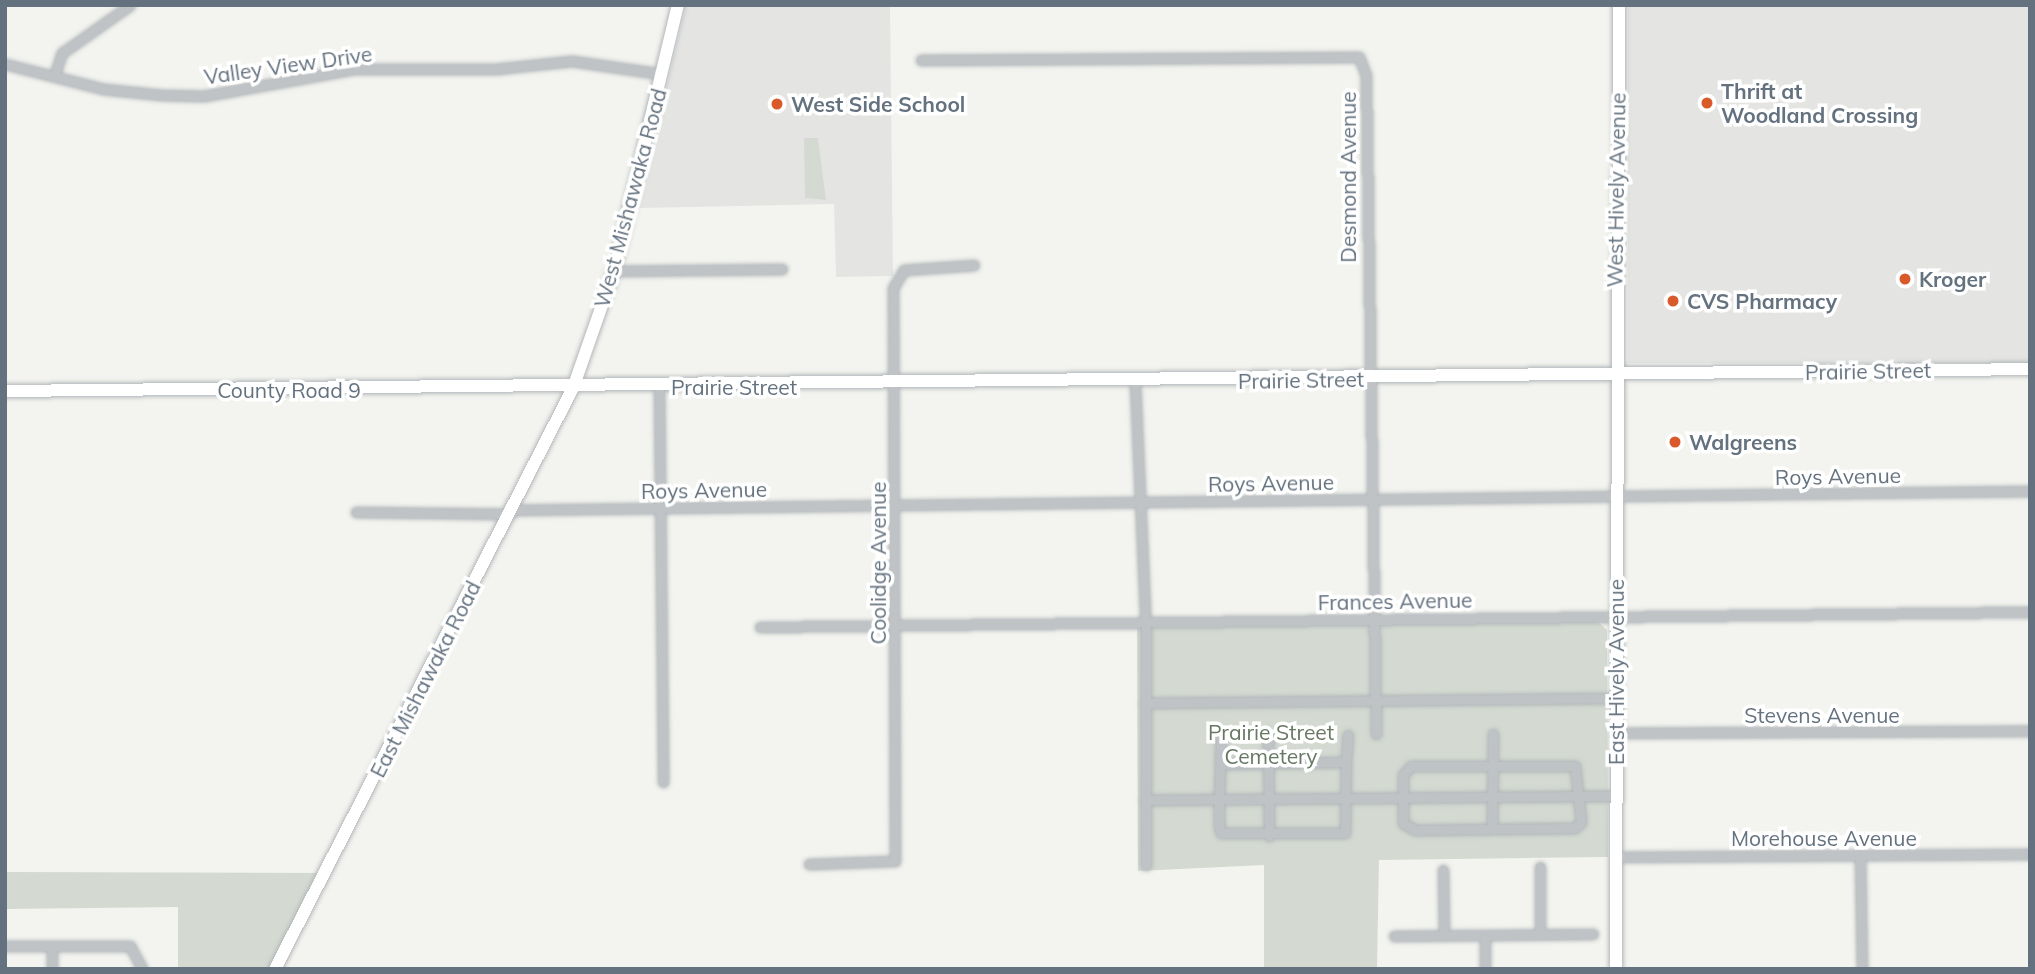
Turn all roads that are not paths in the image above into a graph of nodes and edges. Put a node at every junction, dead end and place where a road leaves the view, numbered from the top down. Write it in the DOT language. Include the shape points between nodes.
graph roads {
  1 [pos="130,5"];
  2 [pos="678,5"];
  3 [pos="1619,5"];
  4 [pos="921,60"];
  5 [pos="5,64"];
  6 [pos="55,74"];
  7 [pos="662,74"];
  8 [pos="975,265"];
  9 [pos="782,269"];
  10 [pos="614,271"];
  11 [pos="2030,369"];
  12 [pos="1614,375"];
  13 [pos="1373,379"];
  14 [pos="1135,382"];
  15 [pos="893,386"];
  16 [pos="659,387"];
  17 [pos="573,388"];
  18 [pos="5,391"];
  19 [pos="2030,491"];
  20 [pos="1614,496"];
  21 [pos="1374,499"];
  22 [pos="1137,502"];
  23 [pos="895,505"];
  24 [pos="659,508"];
  25 [pos="356,512"];
  26 [pos="511,512"];
  27 [pos="2030,612"];
  28 [pos="1616,616"];
  29 [pos="1376,619"];
  30 [pos="1141,621"];
  31 [pos="760,627"];
  32 [pos="895,627"];
  33 [pos="1615,698"];
  34 [pos="1376,701"];
  35 [pos="1145,703"];
  36 [pos="2030,731"];
  37 [pos="1615,733"];
  38 [pos="1376,734"];
  39 [pos="1493,734"];
  40 [pos="1348,735"];
  41 [pos="1221,736"];
  42 [pos="1268,736"];
  43 [pos="1346,762"];
  44 [pos="1220,764"];
  45 [pos="1268,764"];
  46 [pos="1493,767"];
  47 [pos="663,782"];
  48 [pos="1580,796"];
  49 [pos="1617,796"];
  50 [pos="1492,797"];
  51 [pos="1347,798"];
  52 [pos="1403,798"];
  53 [pos="1219,799"];
  54 [pos="1268,799"];
  55 [pos="1145,800"];
  56 [pos="1492,829"];
  57 [pos="1269,836"];
  58 [pos="2030,854"];
  59 [pos="1860,855"];
  60 [pos="1618,857"];
  61 [pos="809,864"];
  62 [pos="1146,865"];
  63 [pos="1540,867"];
  64 [pos="1443,870"];
  65 [pos="1540,934"];
  66 [pos="1593,934"];
  67 [pos="1394,936"];
  68 [pos="1444,936"];
  69 [pos="1485,936"];
  70 [pos="5,946"];
  71 [pos="52,946"];
  72 [pos="52,969"];
  73 [pos="142,969"];
  74 [pos="275,969"];
  75 [pos="1485,969"];
  76 [pos="1616,969"];
  77 [pos="1862,969"];
  1 -- 6 [label="street" via="62,53"];
  2 -- 7 [label="main road, West Mishawaka Road"];
  3 -- 12 [label="main road, West Hively Avenue"];
  4 -- 13 [label="street, Desmond Avenue" via="1359,57 1366,75 1366,371"];
  5 -- 6 [label="street, Valley View Drive"];
  6 -- 7 [label="street, Valley View Drive" via="103,89 204,96 354,69 496,69 572,61"];
  7 -- 10 [label="main road, West Mishawaka Road"];
  8 -- 15 [label="street, Coolidge Avenue" via="904,270 893,288"];
  9 -- 10 [label="street"];
  10 -- 17 [label="main road, West Mishawaka Road"];
  11 -- 12 [label="main road, Prairie Street"];
  12 -- 13 [label="main road, Prairie Street"];
  12 -- 20 [label="main road, East Hively Avenue"];
  13 -- 14 [label="main road, Prairie Street"];
  13 -- 21 [label="street, Desmond Avenue"];
  14 -- 15 [label="main road, Prairie Street"];
  14 -- 22 [label="street"];
  15 -- 16 [label="main road, Prairie Street"];
  15 -- 23 [label="street, Coolidge Avenue"];
  16 -- 17 [label="main road, Prairie Street"];
  16 -- 24 [label="street"];
  17 -- 18 [label="main road, County Road 9"];
  17 -- 26 [label="main road, East Mishawaka Road"];
  19 -- 20 [label="street, Roys Avenue"];
  20 -- 21 [label="street, Roys Avenue"];
  20 -- 28 [label="main road, East Hively Avenue"];
  21 -- 22 [label="street, Roys Avenue"];
  21 -- 29 [label="street, Desmond Avenue"];
  22 -- 23 [label="street, Roys Avenue"];
  22 -- 30 [label="street"];
  23 -- 24 [label="street, Roys Avenue"];
  23 -- 32 [label="street, Coolidge Avenue"];
  24 -- 26 [label="street, Roys Avenue"];
  24 -- 47 [label="street"];
  25 -- 26 [label="street, Roys Avenue"];
  26 -- 74 [label="main road, East Mishawaka Road"];
  27 -- 28 [label="street, Frances Avenue"];
  28 -- 29 [label="street, Frances Avenue"];
  28 -- 33 [label="main road, East Hively Avenue"];
  29 -- 30 [label="street, Frances Avenue"];
  29 -- 34 [label="street, Desmond Avenue"];
  30 -- 32 [label="street, Frances Avenue"];
  30 -- 35 [label="street"];
  31 -- 32 [label="street, Frances Avenue"];
  32 -- 61 [label="street, Coolidge Avenue" via="895,860"];
  33 -- 34 [label="street"];
  33 -- 37 [label="main road, East Hively Avenue"];
  34 -- 35 [label="street"];
  34 -- 38 [label="street, Desmond Avenue"];
  35 -- 55 [label="street"];
  36 -- 37 [label="street, Stevens Avenue"];
  37 -- 49 [label="main road, East Hively Avenue"];
  39 -- 46 [label="street"];
  40 -- 43 [label="street"];
  41 -- 44 [label="street"];
  42 -- 45 [label="street"];
  43 -- 45 [label="street"];
  43 -- 51 [label="street"];
  44 -- 45 [label="street"];
  44 -- 53 [label="street"];
  45 -- 54 [label="street"];
  46 -- 48 [label="street" via="1575,766"];
  46 -- 50 [label="street"];
  46 -- 52 [label="street" via="1412,766 1403,775"];
  48 -- 49 [label="street"];
  48 -- 50 [label="street"];
  48 -- 56 [label="street" via="1581,822 1575,828"];
  49 -- 60 [label="main road, East Hively Avenue"];
  50 -- 52 [label="street"];
  50 -- 56 [label="street"];
  51 -- 52 [label="street"];
  51 -- 54 [label="street"];
  51 -- 57 [label="street" via="1345,833"];
  52 -- 56 [label="street" via="1403,823 1415,831"];
  53 -- 54 [label="street"];
  53 -- 55 [label="street"];
  53 -- 57 [label="street" via="1221,833"];
  54 -- 57 [label="street"];
  55 -- 62 [label="street"];
  58 -- 59 [label="street, Morehouse Avenue"];
  59 -- 60 [label="street, Morehouse Avenue"];
  59 -- 77 [label="street"];
  60 -- 76 [label="main road, East Hively Avenue"];
  63 -- 65 [label="street"];
  64 -- 68 [label="street"];
  65 -- 66 [label="street"];
  65 -- 69 [label="street"];
  67 -- 68 [label="street"];
  68 -- 69 [label="street"];
  69 -- 75 [label="street"];
  70 -- 71 [label="street"];
  71 -- 72 [label="street"];
  71 -- 73 [label="street" via="131,946"];
}
